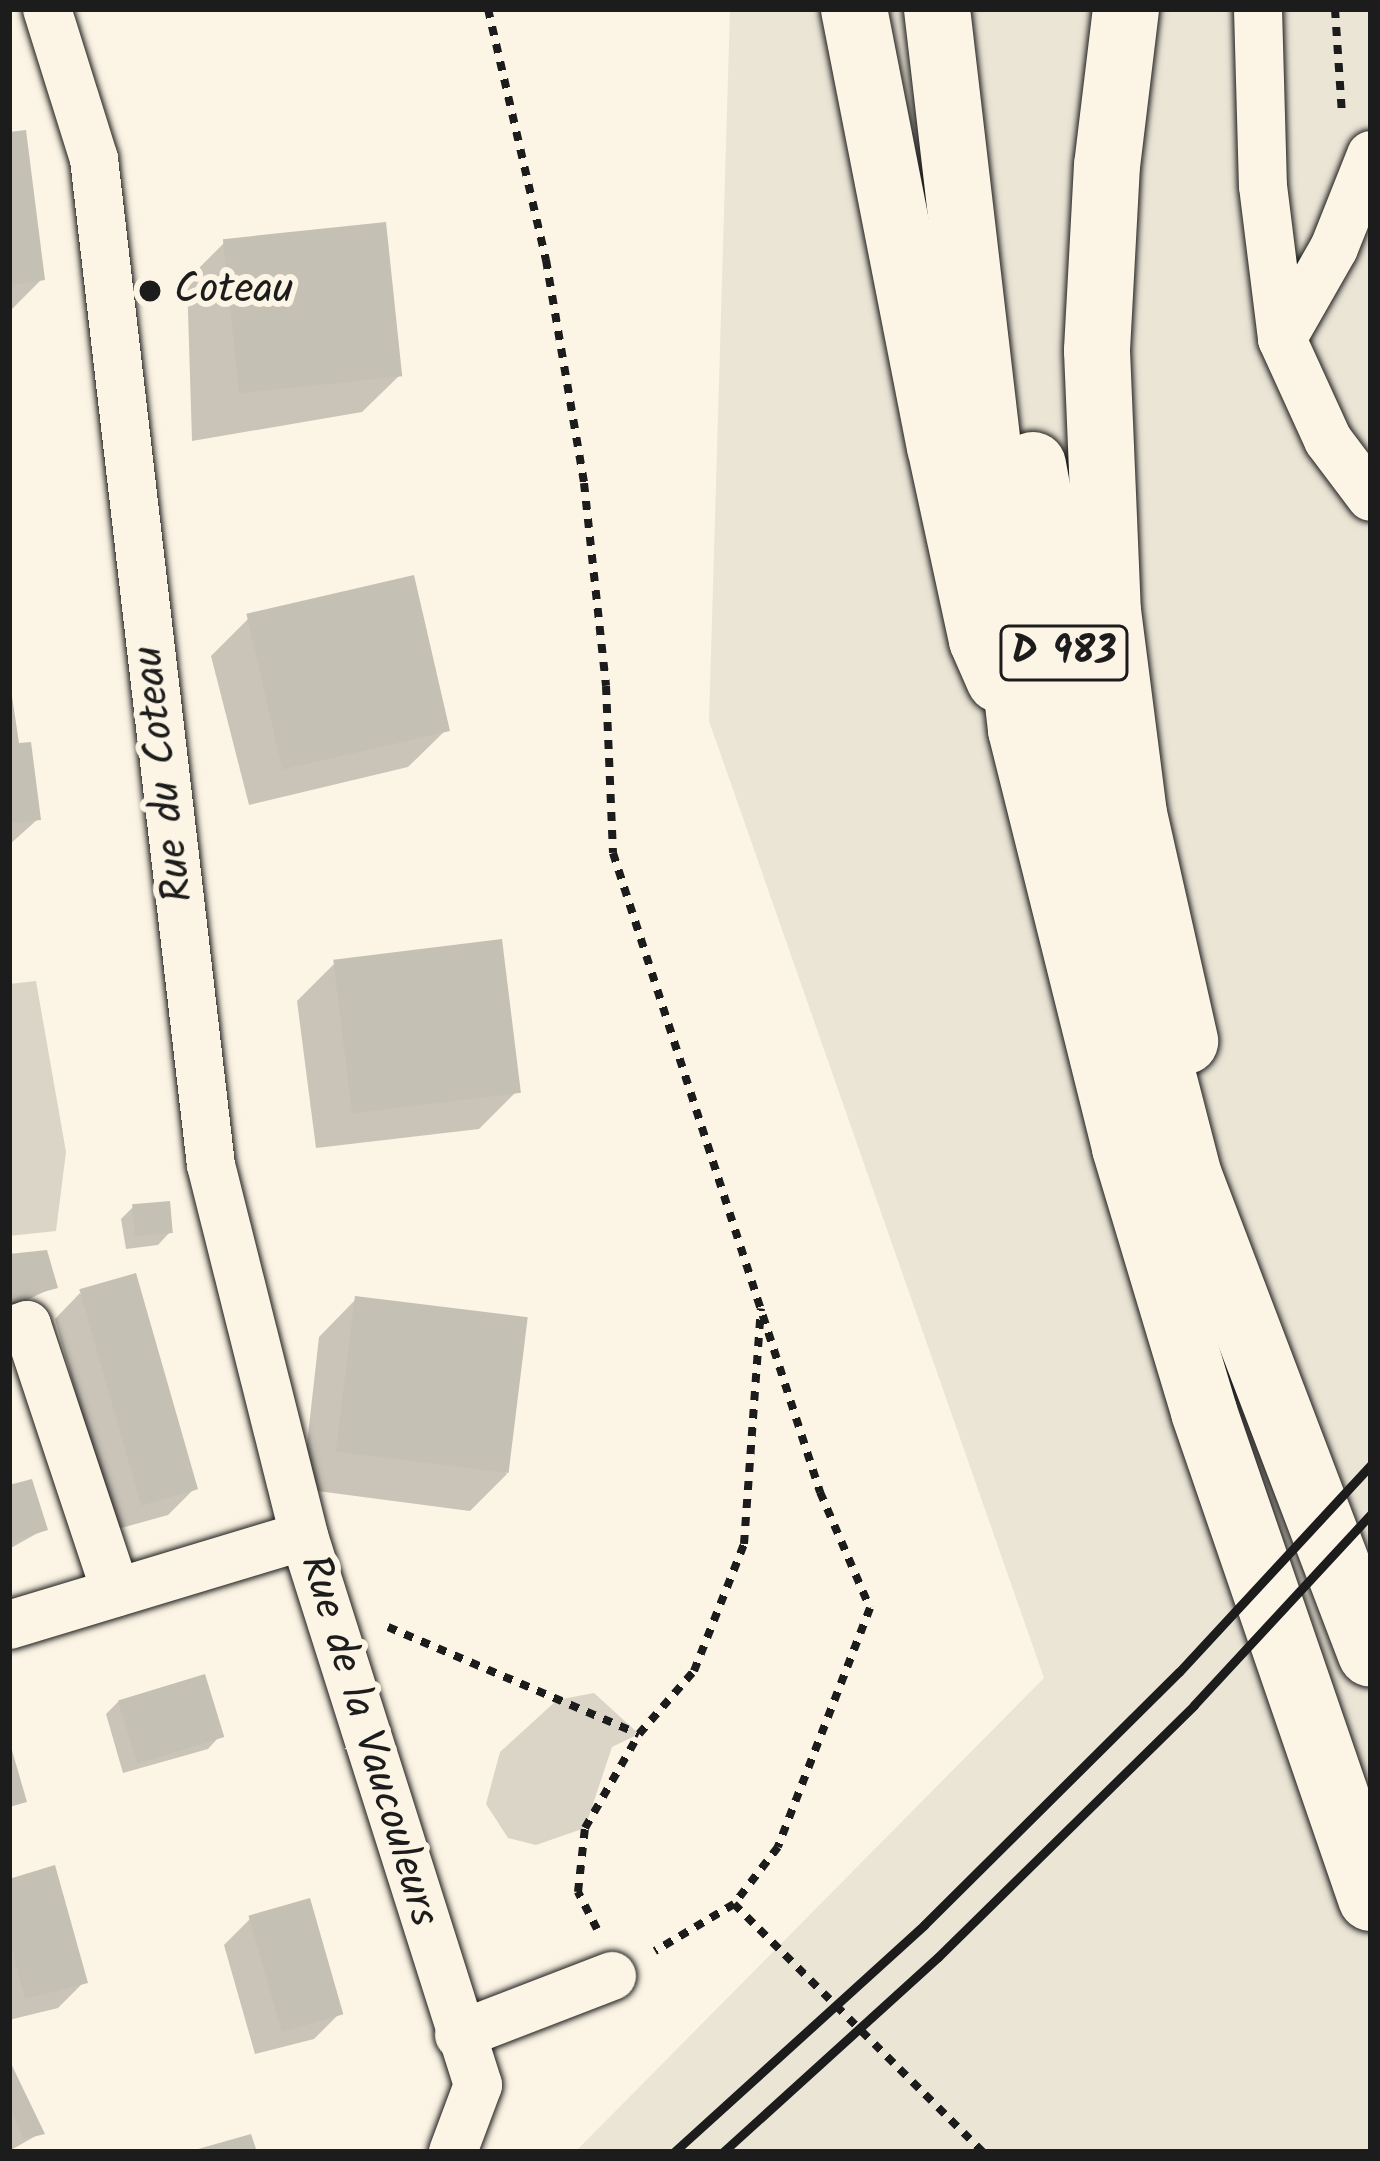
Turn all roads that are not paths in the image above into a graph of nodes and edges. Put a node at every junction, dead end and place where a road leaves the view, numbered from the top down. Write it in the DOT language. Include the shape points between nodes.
graph roads {
  1 [pos="47,9"];
  2 [pos="854,9"];
  3 [pos="938,9"];
  4 [pos="976,9"];
  5 [pos="1126,9"];
  6 [pos="1258,9"];
  7 [pos="1371,155"];
  8 [pos="1282,339"];
  9 [pos="1371,497"];
  10 [pos="1021,730"];
  11 [pos="1228,1281"];
  12 [pos="9,1331"];
  13 [pos="304,1536"];
  14 [pos="116,1593"];
  15 [pos="9,1625"];
  16 [pos="1371,1654"];
  17 [pos="1371,1898"];
  18 [pos="612,1976"];
  19 [pos="459,2035"];
  20 [pos="453,2152"];
  1 -- 13 [label="street, Rue du Coteau" via="94,159 211,1165"];
  2 -- 10 [label="main road" via="982,640"];
  3 -- 10 [label="main road, D 983"];
  4 -- 11 [label="main road, D 983" via="1000,264 1070,682 1189,1176"];
  5 -- 11 [label="main road" via="1097,351 1108,611 1134,814 1214,1167"];
  6 -- 8 [label="street" via="1263,186"];
  7 -- 8 [label="street" via="1334,248"];
  8 -- 9 [label="street" via="1328,440"];
  10 -- 17 [label="main road, D 983" via="1125,1148 1190,1368"];
  11 -- 16 [label="main road, D 983"];
  12 -- 14 [label="street" via="28,1325"];
  13 -- 14 [label="street, Rue de la Vaucouleurs"];
  13 -- 19 [label="street, Rue de la Vaucouleurs"];
  14 -- 15 [label="street, Rue de la Vaucouleurs"];
  18 -- 19 [label="street"];
  19 -- 20 [label="street, Rue de la Vaucouleurs" via="478,2085"];
}
